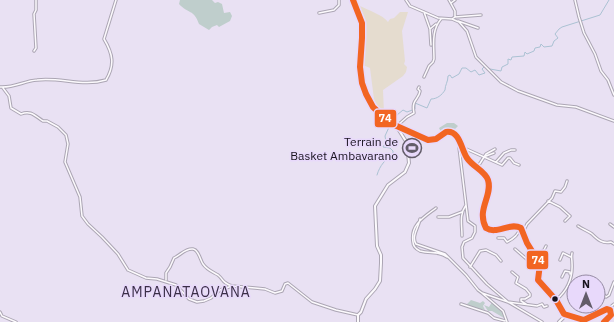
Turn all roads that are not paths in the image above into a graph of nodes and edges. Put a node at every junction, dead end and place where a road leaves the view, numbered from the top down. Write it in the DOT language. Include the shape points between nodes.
graph roads {
  1 [pos="36,0"];
  2 [pos="117,0"];
  3 [pos="339,0"];
  4 [pos="353,0"];
  5 [pos="406,0"];
  6 [pos="449,0"];
  7 [pos="455,0"];
  8 [pos="575,0"];
  9 [pos="451,3"];
  10 [pos="424,11"];
  11 [pos="319,13"];
  12 [pos="481,15"];
  13 [pos="455,17"];
  14 [pos="441,19"];
  15 [pos="452,19"];
  16 [pos="456,20"];
  17 [pos="437,24"];
  18 [pos="478,28"];
  19 [pos="430,29"];
  20 [pos="431,45"];
  21 [pos="34,51"];
  22 [pos="424,77"];
  23 [pos="0,87"];
  24 [pos="419,87"];
  25 [pos="3,88"];
  26 [pos="614,95"];
  27 [pos="614,121"];
  28 [pos="397,127"];
  29 [pos="457,136"];
  30 [pos="462,147"];
  31 [pos="495,148"];
  32 [pos="515,150"];
  33 [pos="494,153"];
  34 [pos="484,157"];
  35 [pos="496,162"];
  36 [pos="519,165"];
  37 [pos="477,168"];
  38 [pos="567,181"];
  39 [pos="548,201"];
  40 [pos="466,206"];
  41 [pos="436,208"];
  42 [pos="462,212"];
  43 [pos="438,217"];
  44 [pos="420,219"];
  45 [pos="565,221"];
  46 [pos="610,224"];
  47 [pos="578,226"];
  48 [pos="614,227"];
  49 [pos="521,228"];
  50 [pos="523,232"];
  51 [pos="462,236"];
  52 [pos="498,238"];
  53 [pos="614,239"];
  54 [pos="611,242"];
  55 [pos="614,244"];
  56 [pos="546,246"];
  57 [pos="515,249"];
  58 [pos="572,253"];
  59 [pos="536,256"];
  60 [pos="571,257"];
  61 [pos="449,258"];
  62 [pos="560,260"];
  63 [pos="501,261"];
  64 [pos="470,266"];
  65 [pos="540,271"];
  66 [pos="512,272"];
  67 [pos="571,274"];
  68 [pos="571,274"];
  69 [pos="562,277"];
  70 [pos="166,281"];
  71 [pos="614,282"];
  72 [pos="232,286"];
  73 [pos="566,291"];
  74 [pos="482,293"];
  75 [pos="606,297"];
  76 [pos="556,300"];
  77 [pos="508,302"];
  78 [pos="461,304"];
  79 [pos="526,304"];
  80 [pos="614,304"];
  81 [pos="547,306"];
  82 [pos="607,309"];
  83 [pos="0,312"];
  84 [pos="358,314"];
  85 [pos="565,315"];
  86 [pos="506,321"];
  87 [pos="584,321"];
  88 [pos="16,322"];
  89 [pos="358,322"];
  90 [pos="542,322"];
  91 [pos="559,322"];
  92 [pos="604,322"];
  1 -- 21 [label="street"];
  2 -- 25 [label="street" via="104,39 110,50 112,68 106,80 96,83 35,80"];
  3 -- 11 [label="street" via="339,5 334,10"];
  4 -- 28 [label="main road" via="362,23 360,67 364,90 373,107"];
  5 -- 10 [label="street" via="410,6"];
  6 -- 9 [label="street"];
  7 -- 9 [label="street"];
  8 -- 26 [label="street" via="581,23 600,70 608,80"];
  9 -- 13 [label="street"];
  10 -- 14 [label="street"];
  10 -- 19 [label="street"];
  12 -- 13 [label="street"];
  13 -- 15 [label="street"];
  14 -- 15 [label="street"];
  14 -- 17 [label="street"];
  15 -- 16 [label="street"];
  16 -- 18 [label="street"];
  16 -- 27 [label="street" via="467,31 478,60 483,62 501,82 557,105 576,108"];
  17 -- 19 [label="street"];
  17 -- 22 [label="street" via="434,35 434,59"];
  19 -- 20 [label="street"];
  23 -- 25 [label="street"];
  24 -- 28 [label="street" via="420,93 414,100 414,113"];
  25 -- 70 [label="street" via="9,96 11,108 16,112 31,112 43,121 58,127 66,135 68,144 65,162 80,197 82,216 88,224 118,254 128,270 146,278"];
  28 -- 29 [label="main road" via="430,140 448,131"];
  28 -- 84 [label="street" via="407,143 409,163 405,172 388,185 375,206 377,246 381,255 380,281"];
  29 -- 30 [label="main road"];
  29 -- 40 [label="street"];
  30 -- 34 [label="street"];
  30 -- 37 [label="main road" via="468,160"];
  31 -- 34 [label="street"];
  32 -- 35 [label="street" via="504,153"];
  33 -- 34 [label="street"];
  34 -- 35 [label="street"];
  34 -- 37 [label="street"];
  35 -- 36 [label="street" via="502,166 510,158"];
  37 -- 49 [label="main road" via="488,181 482,216 486,228"];
  38 -- 39 [label="street" via="561,192 555,191"];
  39 -- 45 [label="street" via="570,216"];
  39 -- 50 [label="street"];
  40 -- 42 [label="street"];
  40 -- 64 [label="street" via="468,220 475,226 472,238 464,242 462,247 463,258"];
  41 -- 44 [label="street"];
  42 -- 43 [label="street" via="448,217"];
  42 -- 51 [label="street"];
  44 -- 61 [label="street" via="414,237 416,244 442,252"];
  44 -- 61 [label="street" via="414,230 414,247 421,251 439,252"];
  46 -- 48 [label="street"];
  47 -- 54 [label="street" via="603,243"];
  49 -- 50 [label="main road"];
  49 -- 52 [label="street" via="515,238 507,242 504,238"];
  50 -- 59 [label="main road"];
  53 -- 54 [label="street"];
  54 -- 55 [label="street"];
  56 -- 59 [label="street"];
  57 -- 65 [label="street"];
  58 -- 60 [label="street"];
  59 -- 65 [label="main road"];
  60 -- 62 [label="street" via="563,253"];
  60 -- 67 [label="street"];
  61 -- 74 [label="street"];
  63 -- 64 [label="street" via="486,250 480,252"];
  64 -- 77 [label="street"];
  65 -- 76 [label="main road" via="538,280"];
  66 -- 79 [label="street" via="518,277 516,283 530,294 521,300"];
  68 -- 69 [label="street" via="565,272"];
  70 -- 72 [label="street" via="176,284 189,299 197,302 204,302 220,290"];
  70 -- 72 [label="street" via="166,273 174,258 186,250 194,249 203,265 219,276 225,284"];
  71 -- 75 [label="street"];
  72 -- 84 [label="street" via="275,293 282,291 288,283 312,302"];
  73 -- 76 [label="street"];
  74 -- 77 [label="street"];
  74 -- 86 [label="street" via="503,311"];
  76 -- 85 [label="main road"];
  77 -- 79 [label="street"];
  77 -- 90 [label="street"];
  78 -- 86 [label="street"];
  79 -- 81 [label="street"];
  80 -- 82 [label="street"];
  82 -- 87 [label="main road"];
  82 -- 92 [label="main road" via="611,315"];
  83 -- 88 [label="street" via="2,316"];
  84 -- 89 [label="street"];
  85 -- 87 [label="main road"];
  85 -- 91 [label="street"];
}
